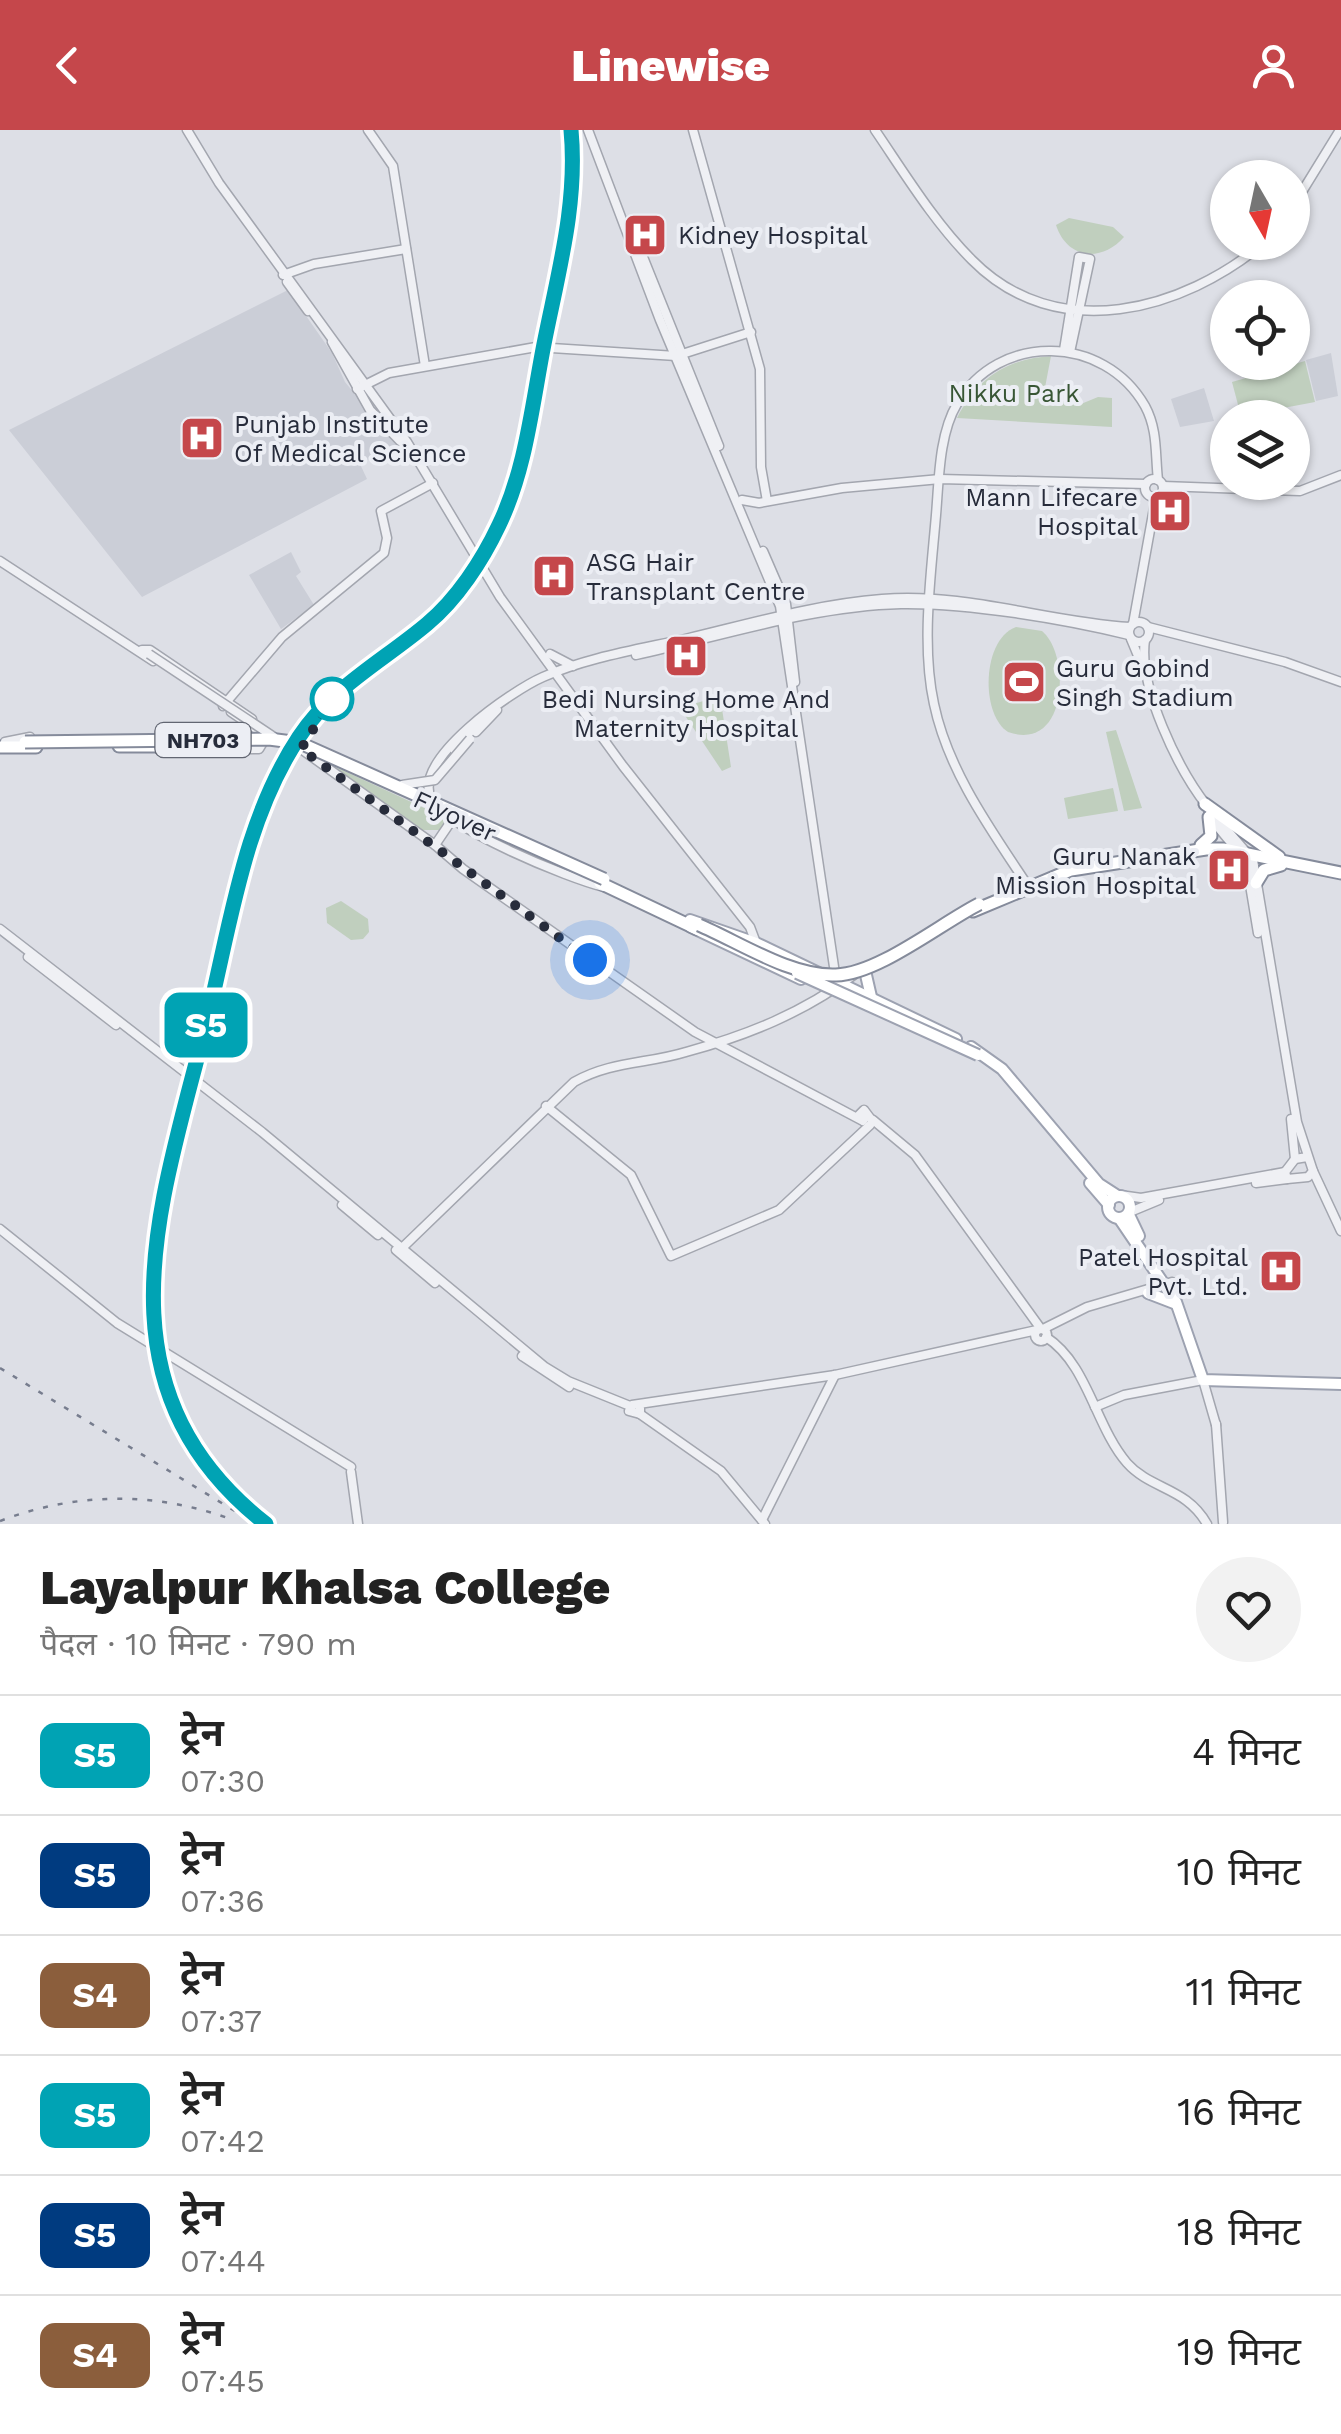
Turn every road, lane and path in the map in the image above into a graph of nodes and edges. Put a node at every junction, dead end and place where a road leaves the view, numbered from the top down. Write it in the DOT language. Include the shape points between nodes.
graph roads {
  1 [pos="187,130"];
  2 [pos="368,130"];
  3 [pos="590,130"];
  4 [pos="693,130"];
  5 [pos="875,130"];
  6 [pos="1340,130"];
  7 [pos="1310,179"];
  8 [pos="406,248"];
  9 [pos="1085,258"];
  10 [pos="1243,260"];
  11 [pos="285,274"];
  12 [pos="1075,309"];
  13 [pos="752,332"];
  14 [pos="1067,351"];
  15 [pos="678,355"];
  16 [pos="424,366"];
  17 [pos="361,386"];
  18 [pos="410,451"];
  19 [pos="1341,478"];
  20 [pos="940,479"];
  21 [pos="433,483"];
  22 [pos="1154,488"];
  23 [pos="742,500"];
  24 [pos="763,502"];
  25 [pos="747,514"];
  26 [pos="0,561"];
  27 [pos="483,566"];
  28 [pos="931,602"];
  29 [pos="784,619"];
  30 [pos="1138,631"];
  31 [pos="146,652"];
  32 [pos="550,654"];
  33 [pos="574,666"];
  34 [pos="561,673"];
  35 [pos="245,678"];
  36 [pos="1341,684"];
  37 [pos="216,691"];
  38 [pos="235,691"];
  39 [pos="509,698"];
  40 [pos="226,703"];
  41 [pos="236,716"];
  42 [pos="479,719"];
  43 [pos="263,731"];
  44 [pos="232,735"];
  45 [pos="278,739"];
  46 [pos="2,744"];
  47 [pos="158,746"];
  48 [pos="301,749"];
  49 [pos="398,785"];
  50 [pos="458,809"];
  51 [pos="1207,811"];
  52 [pos="452,820"];
  53 [pos="435,845"];
  54 [pos="1201,845"];
  55 [pos="1242,850"];
  56 [pos="1285,861"];
  57 [pos="1341,870"];
  58 [pos="605,882"];
  59 [pos="1256,882"];
  60 [pos="1026,884"];
  61 [pos="982,905"];
  62 [pos="694,925"];
  63 [pos="0,932"];
  64 [pos="756,943"];
  65 [pos="792,969"];
  66 [pos="866,975"];
  67 [pos="838,988"];
  68 [pos="820,993"];
  69 [pos="872,1001"];
  70 [pos="719,1045"];
  71 [pos="980,1058"];
  72 [pos="547,1108"];
  73 [pos="865,1120"];
  74 [pos="1307,1157"];
  75 [pos="1294,1159"];
  76 [pos="1310,1174"];
  77 [pos="1286,1176"];
  78 [pos="1115,1198"];
  79 [pos="1126,1215"];
  80 [pos="0,1228"];
  81 [pos="1341,1231"];
  82 [pos="402,1252"];
  83 [pos="1154,1266"];
  84 [pos="1170,1285"];
  85 [pos="1146,1292"];
  86 [pos="1178,1307"];
  87 [pos="1040,1332"];
  88 [pos="835,1375"];
  89 [pos="1206,1379"];
  90 [pos="1225,1382"];
  91 [pos="1341,1384"];
  92 [pos="1094,1406"];
  93 [pos="635,1409"];
  94 [pos="763,1523"];
  95 [pos="1216,1523"];
  96 [pos="358,1524"];
  1 -- 11 [label="street"];
  2 -- 8 [label="street" via="393,166"];
  3 -- 15 [label="street"];
  4 -- 13 [label="street"];
  5 -- 12 [label="street" via="972,260 1010,286"];
  6 -- 7 [label="street"];
  8 -- 11 [label="street"];
  8 -- 16 [label="street"];
  9 -- 12 [label="street"];
  10 -- 12 [label="street" via="1180,296 1125,310"];
  11 -- 17 [label="street"];
  11 -- 17 [label="street"];
  12 -- 14 [label="street"];
  13 -- 15 [label="street"];
  13 -- 24 [label="street" via="760,368"];
  14 -- 20 [label="street" via="1012,356 969,386 948,421"];
  14 -- 22 [label="street" via="1108,368 1139,397 1153,424"];
  15 -- 16 [label="street" via="544,346"];
  15 -- 23 [label="street"];
  15 -- 29 [label="street"];
  16 -- 17 [label="street"];
  17 -- 18 [label="street"];
  17 -- 18 [label="street"];
  18 -- 21 [label="street"];
  19 -- 22 [label="street" via="1300,491"];
  20 -- 22 [label="street"];
  20 -- 24 [label="street"];
  20 -- 28 [label="street"];
  21 -- 27 [label="street"];
  21 -- 35 [label="street" via="380,511 384,553 282,636"];
  22 -- 30 [label="street"];
  23 -- 24 [label="street"];
  23 -- 25 [label="street"];
  24 -- 25 [label="street"];
  25 -- 29 [label="street"];
  26 -- 31 [label="street"];
  27 -- 32 [label="street"];
  27 -- 34 [label="street"];
  28 -- 29 [label="street"];
  28 -- 30 [label="street"];
  28 -- 60 [label="street" via="930,667 940,726 973,800"];
  29 -- 33 [label="street"];
  29 -- 34 [label="street"];
  29 -- 67 [label="street"];
  30 -- 36 [label="street" via="1285,662"];
  30 -- 51 [label="street" via="1166,732"];
  31 -- 37 [label="street"];
  31 -- 40 [label="street"];
  31 -- 45 [label="street, Flyover, bridge"];
  32 -- 33 [label="street"];
  32 -- 34 [label="street"];
  33 -- 34 [label="street"];
  34 -- 39 [label="street"];
  34 -- 64 [label="street" via="750,926"];
  35 -- 38 [label="street"];
  35 -- 43 [label="street" via="238,702"];
  37 -- 38 [label="street"];
  37 -- 40 [label="street"];
  38 -- 40 [label="street"];
  39 -- 42 [label="street"];
  39 -- 49 [label="street, Flyover, bridge" via="435,780"];
  40 -- 41 [label="street"];
  40 -- 43 [label="street"];
  41 -- 43 [label="street"];
  41 -- 44 [label="street"];
  42 -- 50 [label="street" via="435,776 436,796"];
  42 -- 52 [label="street" via="429,779 431,798"];
  43 -- 44 [label="street"];
  43 -- 47 [label="street" via="262,746 249,750"];
  44 -- 46 [label="street" via="24,737"];
  45 -- 46 [label="highway, Flyover / NH703, bridge"];
  45 -- 49 [label="highway, Flyover / NH703, bridge" via="313,746"];
  46 -- 47 [label="highway, NH703"];
  47 -- 48 [label="highway, Flyover / NH703, bridge"];
  48 -- 53 [label="street, Flyover"];
  48 -- 58 [label="highway, Flyover / NH703, bridge"];
  49 -- 58 [label="highway, Flyover / NH703, bridge"];
  50 -- 52 [label="street"];
  50 -- 58 [label="street"];
  51 -- 54 [label="highway" via="1211,836"];
  51 -- 55 [label="street"];
  51 -- 56 [label="highway"];
  52 -- 53 [label="street"];
  52 -- 58 [label="street" via="590,883"];
  53 -- 70 [label="street, Flyover" via="622,984"];
  54 -- 55 [label="highway, NH703"];
  54 -- 60 [label="highway, NH703" via="1088,862"];
  55 -- 56 [label="highway, NH703"];
  55 -- 59 [label="street"];
  55 -- 60 [label="highway, NH703" via="1089,866"];
  55 -- 75 [label="street"];
  56 -- 57 [label="highway, NH703"];
  56 -- 59 [label="highway" via="1264,870"];
  58 -- 62 [label="highway, NH703"];
  59 -- 74 [label="street"];
  60 -- 61 [label="highway, NH703"];
  61 -- 62 [label="highway, NH703, bridge" via="841,975 808,971"];
  61 -- 65 [label="highway, NH703, bridge" via="860,974 828,978"];
  61 -- 66 [label="street"];
  61 -- 67 [label="street" via="914,937"];
  62 -- 64 [label="main road"];
  62 -- 65 [label="highway, NH703, bridge"];
  62 -- 68 [label="main road"];
  63 -- 82 [label="street"];
  64 -- 67 [label="main road"];
  65 -- 71 [label="main road, bridge"];
  66 -- 67 [label="street"];
  66 -- 69 [label="main road"];
  67 -- 68 [label="main road"];
  67 -- 69 [label="main road"];
  67 -- 70 [label="street"];
  67 -- 71 [label="main road"];
  68 -- 70 [label="street"];
  69 -- 78 [label="main road" via="988,1057"];
  70 -- 72 [label="street" via="610,1069"];
  70 -- 73 [label="street, Flyover"];
  71 -- 78 [label="main road"];
  72 -- 73 [label="street" via="631,1175 671,1256 773,1214 857,1136"];
  72 -- 82 [label="street"];
  73 -- 87 [label="street, Flyover" via="914,1155"];
  74 -- 75 [label="street"];
  74 -- 76 [label="street"];
  75 -- 77 [label="street"];
  76 -- 77 [label="street"];
  76 -- 81 [label="street"];
  77 -- 78 [label="street"];
  77 -- 79 [label="street" via="1156,1200"];
  78 -- 79 [label="main road"];
  79 -- 83 [label="main road"];
  79 -- 84 [label="main road"];
  80 -- 96 [label="street" via="136,1336 351,1470"];
  82 -- 93 [label="street" via="548,1377"];
  83 -- 84 [label="main road"];
  83 -- 85 [label="main road"];
  84 -- 85 [label="street"];
  84 -- 86 [label="main road"];
  84 -- 89 [label="main road"];
  85 -- 86 [label="main road"];
  85 -- 87 [label="street"];
  86 -- 89 [label="main road"];
  87 -- 88 [label="street"];
  87 -- 92 [label="street" via="1060,1348"];
  88 -- 93 [label="street"];
  88 -- 94 [label="street"];
  89 -- 90 [label="main road"];
  89 -- 90 [label="main road"];
  89 -- 92 [label="street"];
  89 -- 95 [label="street" via="1216,1425"];
  90 -- 91 [label="main road"];
  92 -- 95 [label="street" via="1125,1461"];
  93 -- 94 [label="street" via="721,1471"];
}
